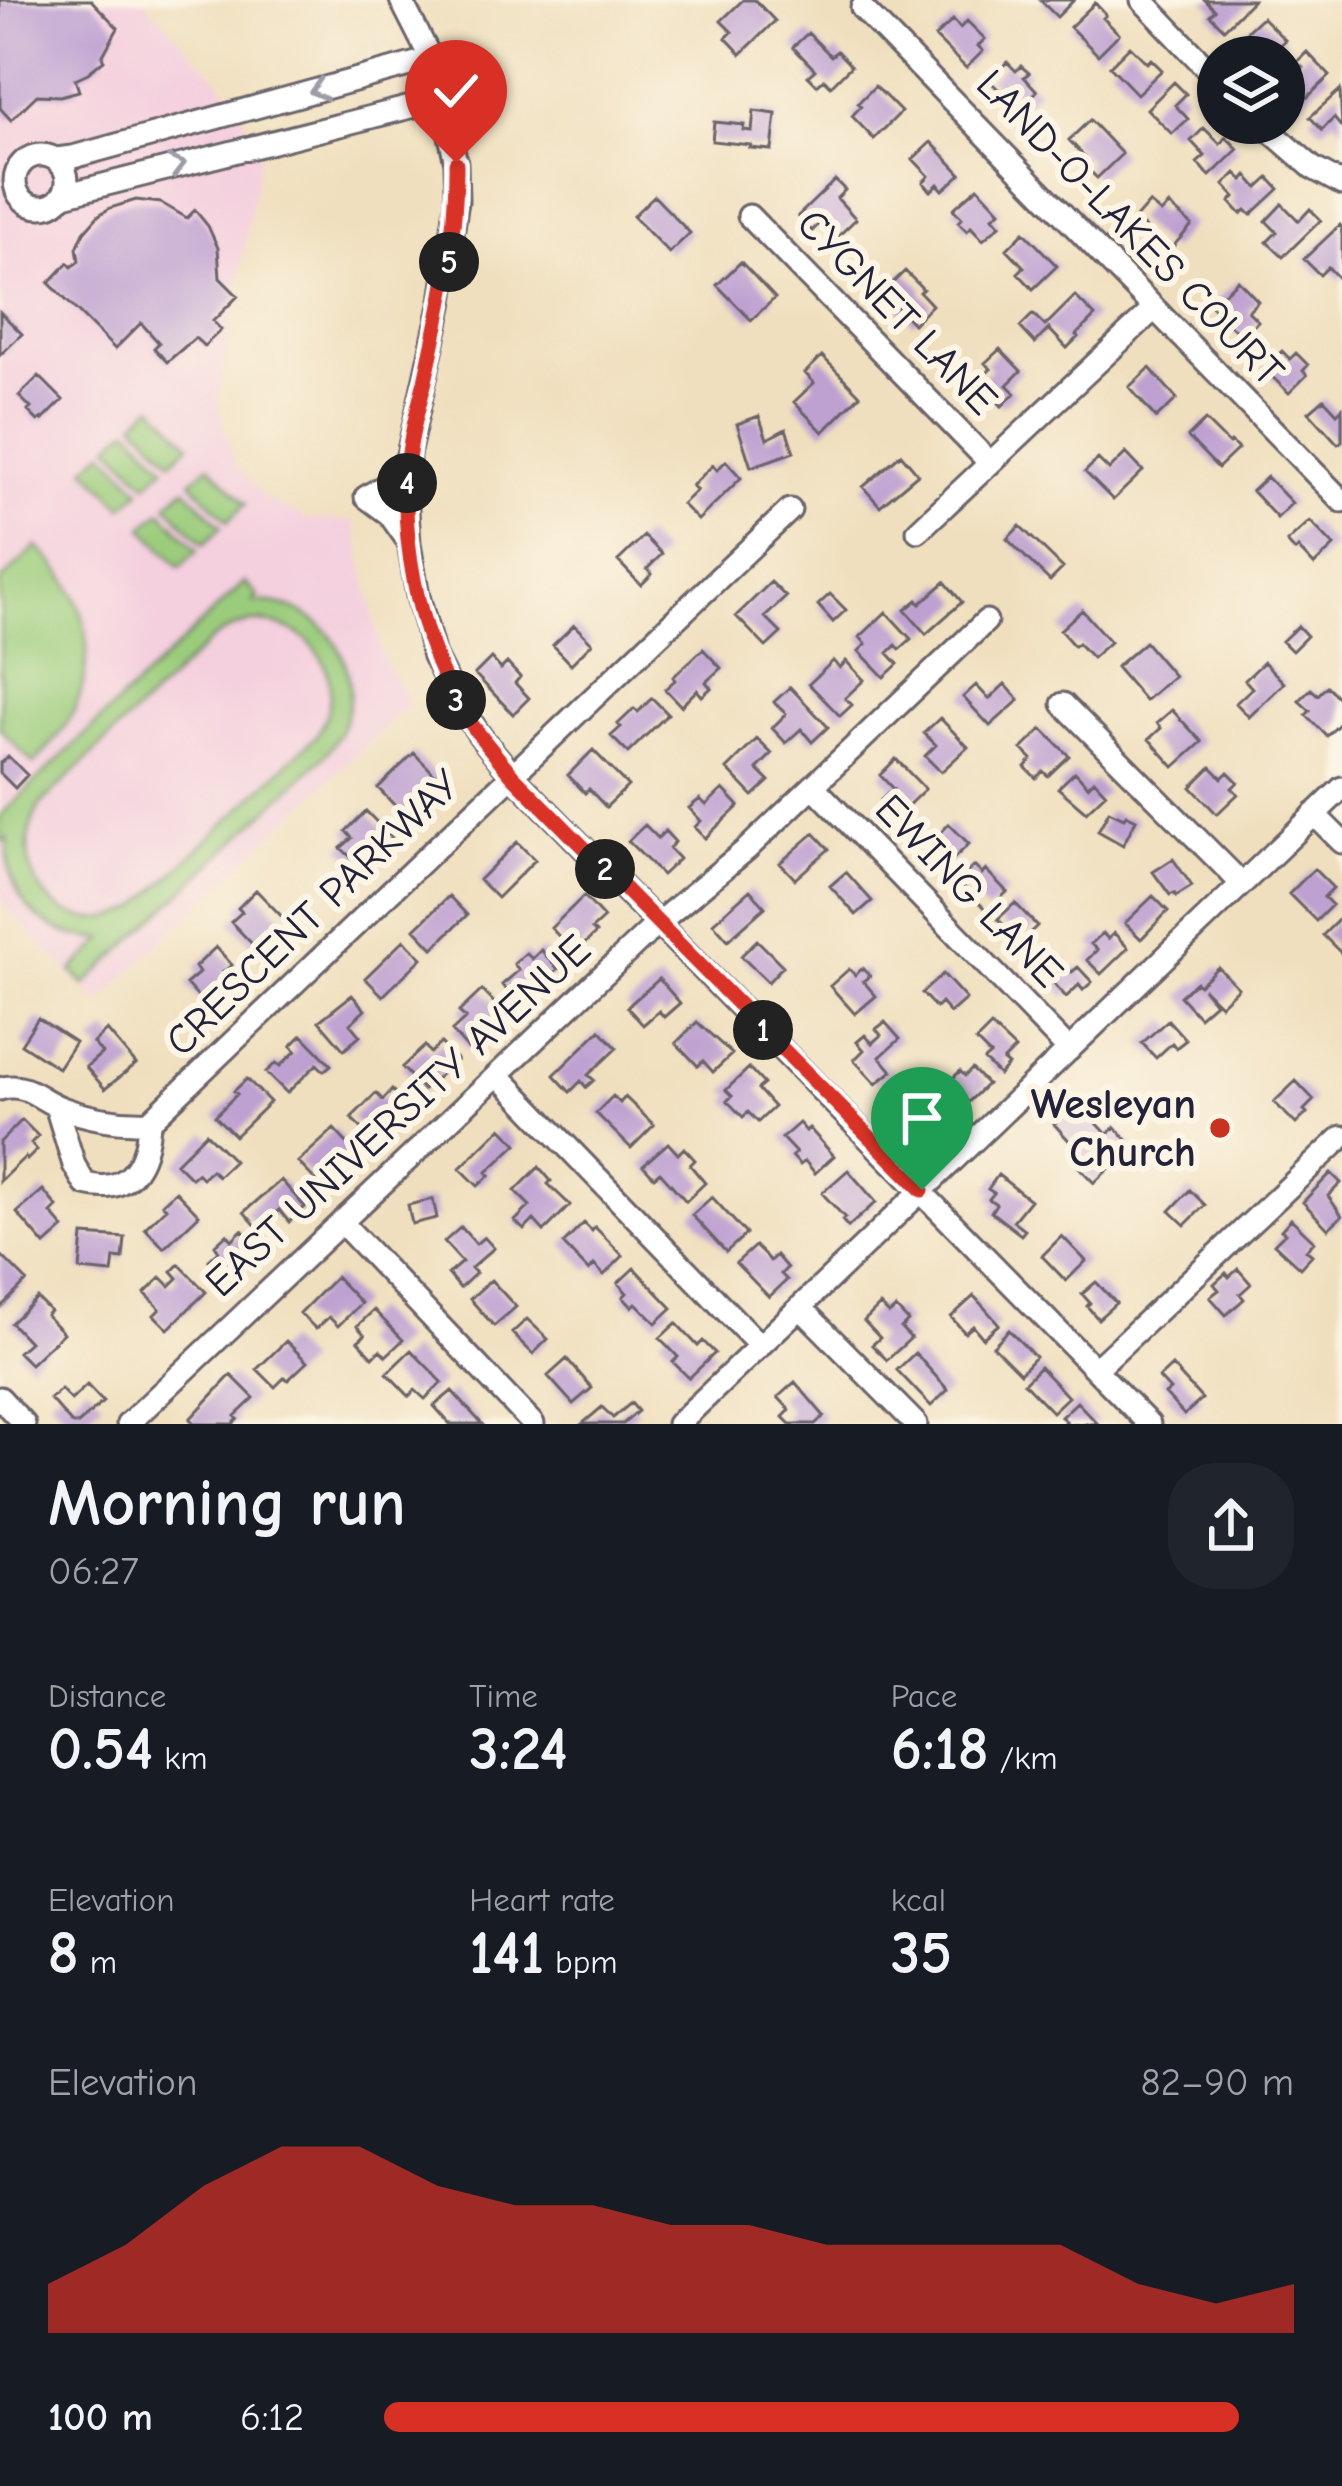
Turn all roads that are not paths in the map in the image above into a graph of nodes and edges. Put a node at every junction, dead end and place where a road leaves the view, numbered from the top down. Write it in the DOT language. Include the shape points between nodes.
graph roads {
  1 [pos="401,0"];
  2 [pos="1142,0"];
  3 [pos="862,8"];
  4 [pos="1197,58"];
  5 [pos="431,59"];
  6 [pos="442,99"];
  7 [pos="1285,144"];
  8 [pos="56,159"];
  9 [pos="1342,184"];
  10 [pos="64,195"];
  11 [pos="748,216"];
  12 [pos="1154,310"];
  13 [pos="408,455"];
  14 [pos="990,464"];
  15 [pos="1342,502"];
  16 [pos="790,510"];
  17 [pos="918,531"];
  18 [pos="409,544"];
  19 [pos="986,621"];
  20 [pos="1063,704"];
  21 [pos="513,776"];
  22 [pos="813,787"];
  23 [pos="1342,788"];
  24 [pos="1315,814"];
  25 [pos="1342,842"];
  26 [pos="1242,884"];
  27 [pos="658,923"];
  28 [pos="1069,1050"];
  29 [pos="498,1075"];
  30 [pos="0,1089"];
  31 [pos="56,1106"];
  32 [pos="149,1122"];
  33 [pos="1342,1137"];
  34 [pos="922,1190"];
  35 [pos="343,1224"];
  36 [pos="800,1306"];
  37 [pos="760,1346"];
  38 [pos="1096,1369"];
  39 [pos="0,1399"];
  40 [pos="24,1424"];
  41 [pos="128,1424"];
  42 [pos="533,1424"];
  43 [pos="678,1424"];
  44 [pos="916,1424"];
  45 [pos="1149,1424"];
  1 -- 5 [label="street"];
  2 -- 4 [label="street"];
  3 -- 12 [label="street, LAND-O-LAKES COURT"];
  5 -- 6 [label="street"];
  5 -- 8 [label="street, one-way"];
  10 -- 6 [label="street, one-way"];
  6 -- 13 [label="street" via="457,201"];
  7 -- 9 [label="street"];
  8 -- 10 [label="street" via="67,176"];
  8 -- 10 [label="street" via="25,161 16,187 38,207"];
  11 -- 14 [label="street, CYGNET LANE"];
  12 -- 14 [label="street"];
  12 -- 15 [label="street, LAND-O-LAKES COURT"];
  13 -- 18 [label="street"];
  13 -- 18 [label="street" via="395,479 366,497"];
  14 -- 17 [label="street"];
  16 -- 21 [label="street, CRESCENT PARKWAY"];
  18 -- 21 [label="street" via="434,656"];
  19 -- 22 [label="street, EAST UNIVERSITY AVENUE"];
  20 -- 26 [label="street"];
  21 -- 27 [label="street"];
  21 -- 32 [label="street, CRESCENT PARKWAY"];
  22 -- 27 [label="street, EAST UNIVERSITY AVENUE"];
  22 -- 28 [label="street, EWING LANE"];
  23 -- 24 [label="street"];
  24 -- 25 [label="street"];
  24 -- 26 [label="street"];
  26 -- 28 [label="street"];
  27 -- 29 [label="street, EAST UNIVERSITY AVENUE"];
  27 -- 34 [label="street"];
  28 -- 34 [label="street"];
  29 -- 35 [label="street, EAST UNIVERSITY AVENUE"];
  29 -- 37 [label="street"];
  30 -- 31 [label="street" via="35,1091"];
  31 -- 32 [label="street" via="107,1121"];
  31 -- 32 [label="street, CRESCENT PARKWAY" via="74,1165 85,1184 103,1189 134,1173"];
  33 -- 38 [label="street"];
  34 -- 36 [label="street"];
  34 -- 38 [label="street"];
  35 -- 41 [label="street, EAST UNIVERSITY AVENUE"];
  35 -- 42 [label="street"];
  36 -- 37 [label="street"];
  36 -- 44 [label="street"];
  37 -- 43 [label="street"];
  38 -- 45 [label="street"];
  39 -- 40 [label="street"];
}
